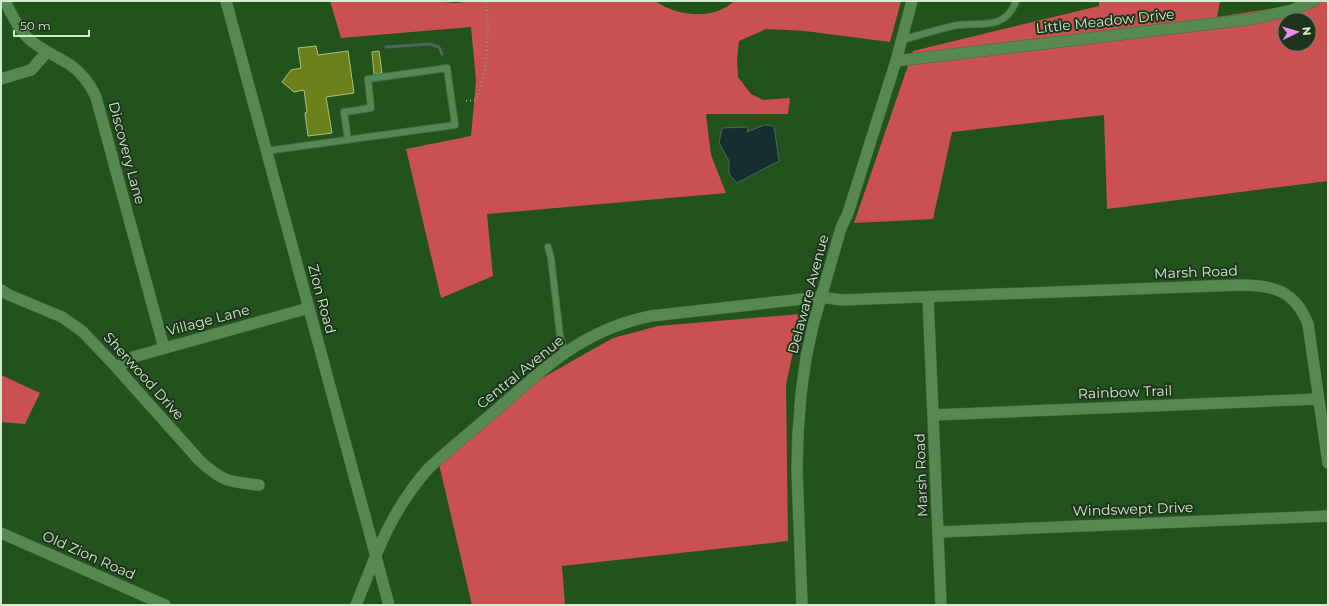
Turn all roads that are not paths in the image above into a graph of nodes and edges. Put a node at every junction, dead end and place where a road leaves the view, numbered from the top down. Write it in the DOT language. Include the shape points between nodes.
graph roads {
  1 [pos="5,1"];
  2 [pos="226,1"];
  3 [pos="912,1"];
  4 [pos="1016,1"];
  5 [pos="1314,1"];
  6 [pos="902,40"];
  7 [pos="47,52"];
  8 [pos="896,61"];
  9 [pos="1,79"];
  10 [pos="348,140"];
  11 [pos="266,151"];
  12 [pos="548,247"];
  13 [pos="1,290"];
  14 [pos="928,297"];
  15 [pos="821,298"];
  16 [pos="309,308"];
  17 [pos="164,348"];
  18 [pos="564,352"];
  19 [pos="117,368"];
  20 [pos="1318,399"];
  21 [pos="934,415"];
  22 [pos="1328,463"];
  23 [pos="259,484"];
  24 [pos="1328,516"];
  25 [pos="939,532"];
  26 [pos="1,533"];
  27 [pos="376,555"];
  28 [pos="165,605"];
  29 [pos="356,605"];
  30 [pos="390,605"];
  31 [pos="802,605"];
  32 [pos="942,605"];
  1 -- 7 [label="street, Discovery Lane" via="22,31"];
  2 -- 11 [label="street, Zion Road"];
  3 -- 6 [label="street, Delaware Avenue"];
  4 -- 6 [label="lane" via="1013,10 997,22 954,26"];
  5 -- 8 [label="street, Little Meadow Drive" via="1292,10 1252,19"];
  6 -- 8 [label="street, Delaware Avenue"];
  7 -- 9 [label="street" via="31,70"];
  7 -- 17 [label="street, Discovery Lane" via="76,70 96,97"];
  8 -- 15 [label="street, Delaware Avenue" via="841,228"];
  10 -- 10 [label="lane" via="454,125 447,68 368,79 371,108 344,112"];
  10 -- 11 [label="lane"];
  11 -- 16 [label="street, Zion Road"];
  12 -- 18 [label="lane"];
  13 -- 19 [label="street, Sherwood Drive" via="62,317 76,326"];
  14 -- 15 [label="street, Marsh Road" via="841,300"];
  14 -- 20 [label="street, Marsh Road" via="1240,285 1276,289 1297,304 1308,324"];
  14 -- 21 [label="street, Marsh Road"];
  15 -- 18 [label="street, Central Avenue" via="685,311 642,318 608,328"];
  15 -- 31 [label="street, Delaware Avenue" via="806,358 798,434"];
  16 -- 17 [label="street, Village Lane"];
  16 -- 27 [label="street, Zion Road"];
  17 -- 19 [label="street, Village Lane" via="133,357"];
  18 -- 27 [label="street, Central Avenue" via="424,474 408,493 386,531"];
  19 -- 23 [label="street, Sherwood Drive" via="215,474 232,482"];
  20 -- 21 [label="street, Rainbow Trail"];
  20 -- 22 [label="street, Marsh Road"];
  21 -- 25 [label="street, Marsh Road"];
  24 -- 25 [label="street, Windswept Drive"];
  25 -- 32 [label="street, Marsh Road"];
  26 -- 28 [label="street, Old Zion Road"];
  27 -- 29 [label="street, Central Avenue"];
  27 -- 30 [label="street, Zion Road"];
}
